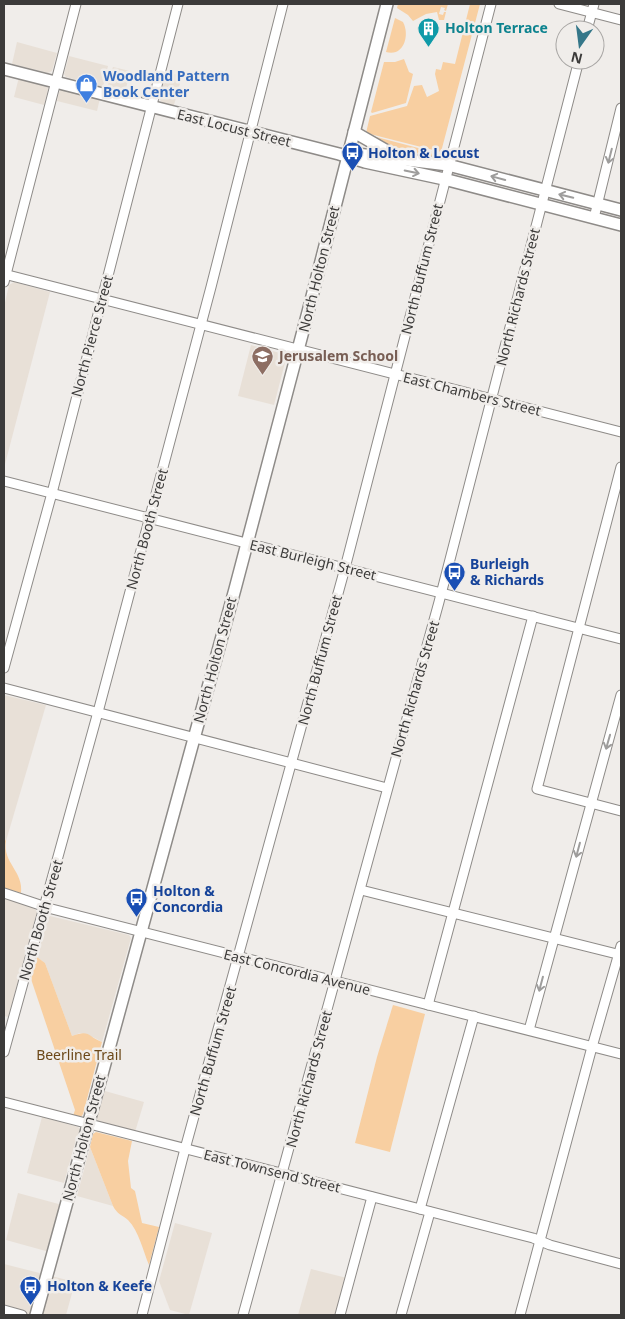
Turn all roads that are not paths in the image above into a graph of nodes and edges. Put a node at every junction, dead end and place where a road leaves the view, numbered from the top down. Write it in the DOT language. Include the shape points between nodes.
graph roads {
  1 [pos="76,4"];
  2 [pos="178,4"];
  3 [pos="283,4"];
  4 [pos="387,4"];
  5 [pos="491,4"];
  6 [pos="559,4"];
  7 [pos="593,8"];
  8 [pos="621,20"];
  9 [pos="4,68"];
  10 [pos="576,70"];
  11 [pos="56,82"];
  12 [pos="151,107"];
  13 [pos="621,108"];
  14 [pos="250,132"];
  15 [pos="354,132"];
  16 [pos="348,156"];
  17 [pos="403,159"];
  18 [pos="448,165"];
  19 [pos="444,179"];
  20 [pos="545,191"];
  21 [pos="541,204"];
  22 [pos="598,204"];
  23 [pos="621,210"];
  24 [pos="594,218"];
  25 [pos="621,225"];
  26 [pos="4,277"];
  27 [pos="102,299"];
  28 [pos="201,324"];
  29 [pos="298,350"];
  30 [pos="395,375"];
  31 [pos="492,400"];
  32 [pos="621,432"];
  33 [pos="621,467"];
  34 [pos="4,481"];
  35 [pos="52,493"];
  36 [pos="150,518"];
  37 [pos="247,543"];
  38 [pos="345,568"];
  39 [pos="441,593"];
  40 [pos="533,616"];
  41 [pos="579,628"];
  42 [pos="621,639"];
  43 [pos="4,668"];
  44 [pos="4,688"];
  45 [pos="621,695"];
  46 [pos="98,712"];
  47 [pos="194,736"];
  48 [pos="292,762"];
  49 [pos="387,788"];
  50 [pos="591,803"];
  51 [pos="621,811"];
  52 [pos="361,890"];
  53 [pos="4,893"];
  54 [pos="45,907"];
  55 [pos="453,914"];
  56 [pos="140,932"];
  57 [pos="553,938"];
  58 [pos="620,952"];
  59 [pos="239,957"];
  60 [pos="336,981"];
  61 [pos="428,1005"];
  62 [pos="474,1016"];
  63 [pos="529,1030"];
  64 [pos="592,1046"];
  65 [pos="4,1052"];
  66 [pos="621,1054"];
  67 [pos="4,1102"];
  68 [pos="88,1124"];
  69 [pos="185,1148"];
  70 [pos="282,1174"];
  71 [pos="372,1197"];
  72 [pos="420,1209"];
  73 [pos="430,1212"];
  74 [pos="540,1241"];
  75 [pos="621,1264"];
  76 [pos="4,1310"];
  77 [pos="22,1315"];
  78 [pos="36,1315"];
  79 [pos="142,1315"];
  80 [pos="243,1315"];
  81 [pos="340,1315"];
  82 [pos="402,1315"];
  83 [pos="520,1315"];
  1 -- 11 [label="street"];
  2 -- 12 [label="street, North Pierce Street"];
  3 -- 14 [label="street, North Booth Street"];
  4 -- 15 [label="main road, North Holton Street"];
  5 -- 18 [label="street, North Buffum Street"];
  6 -- 7 [label="street"];
  7 -- 8 [label="street"];
  9 -- 11 [label="main road, East Locust Street"];
  10 -- 20 [label="street, North Richards Street"];
  11 -- 12 [label="main road, East Locust Street"];
  11 -- 26 [label="street"];
  12 -- 14 [label="main road, East Locust Street"];
  12 -- 27 [label="street, North Pierce Street"];
  13 -- 22 [label="street, one-way"];
  14 -- 16 [label="main road, East Locust Street"];
  14 -- 28 [label="street, North Booth Street"];
  15 -- 16 [label="main road, North Holton Street"];
  15 -- 17 [label="main road"];
  16 -- 17 [label="main road, East Locust Street" via="359,154"];
  16 -- 19 [label="main road, East Locust Street, one-way"];
  16 -- 29 [label="main road, North Holton Street"];
  17 -- 18 [label="main road, East Locust Street"];
  18 -- 19 [label="street, North Buffum Street"];
  20 -- 18 [label="main road, East Locust Street, one-way"];
  19 -- 21 [label="main road, East Locust Street"];
  19 -- 30 [label="street, North Buffum Street"];
  20 -- 21 [label="street, North Richards Street"];
  22 -- 20 [label="main road, East Locust Street, one-way"];
  21 -- 24 [label="main road, East Locust Street"];
  21 -- 31 [label="street, North Richards Street"];
  22 -- 23 [label="main road, East Locust Street"];
  22 -- 24 [label="street"];
  24 -- 25 [label="main road, East Locust Street"];
  26 -- 27 [label="street, East Chambers Street"];
  27 -- 28 [label="street, East Chambers Street"];
  27 -- 35 [label="street, North Pierce Street"];
  28 -- 29 [label="street, East Chambers Street"];
  28 -- 36 [label="street, North Booth Street"];
  29 -- 30 [label="street, East Chambers Street"];
  29 -- 37 [label="main road, North Holton Street"];
  30 -- 31 [label="street, East Chambers Street"];
  30 -- 38 [label="street, North Buffum Street"];
  31 -- 32 [label="street, East Chambers Street"];
  31 -- 39 [label="street, North Richards Street"];
  33 -- 41 [label="street"];
  34 -- 35 [label="street, East Burleigh Street"];
  35 -- 36 [label="street, East Burleigh Street"];
  35 -- 43 [label="street, North Pierce Street"];
  36 -- 37 [label="street, East Burleigh Street"];
  36 -- 46 [label="street, North Booth Street"];
  37 -- 38 [label="street, East Burleigh Street"];
  37 -- 47 [label="main road, North Holton Street"];
  38 -- 39 [label="street, East Burleigh Street"];
  38 -- 48 [label="street, North Buffum Street"];
  39 -- 40 [label="street, East Burleigh Street"];
  39 -- 49 [label="street, North Richards Street"];
  40 -- 41 [label="street, East Burleigh Street"];
  40 -- 55 [label="street"];
  41 -- 42 [label="street, East Burleigh Street"];
  41 -- 50 [label="street" via="537,789"];
  44 -- 46 [label="street"];
  45 -- 50 [label="street, one-way"];
  46 -- 47 [label="street"];
  46 -- 54 [label="street, North Booth Street"];
  47 -- 48 [label="street"];
  47 -- 56 [label="main road, North Holton Street"];
  48 -- 49 [label="street"];
  48 -- 59 [label="street, North Buffum Street"];
  49 -- 52 [label="street, North Richards Street"];
  50 -- 51 [label="street"];
  50 -- 57 [label="street, one-way"];
  52 -- 55 [label="street"];
  52 -- 60 [label="street, North Richards Street"];
  53 -- 54 [label="street, East Concordia Avenue"];
  54 -- 56 [label="street, East Concordia Avenue"];
  54 -- 65 [label="street, North Booth Street"];
  55 -- 57 [label="street"];
  55 -- 61 [label="street"];
  56 -- 59 [label="street, East Concordia Avenue"];
  56 -- 68 [label="main road, North Holton Street"];
  57 -- 58 [label="street"];
  57 -- 63 [label="street, one-way"];
  58 -- 64 [label="street"];
  59 -- 60 [label="street, East Concordia Avenue"];
  59 -- 69 [label="street, North Buffum Street"];
  60 -- 61 [label="street, East Concordia Avenue"];
  60 -- 70 [label="street, North Richards Street"];
  61 -- 62 [label="street, East Concordia Avenue"];
  62 -- 63 [label="street, East Concordia Avenue"];
  62 -- 72 [label="street"];
  63 -- 64 [label="street, East Concordia Avenue"];
  64 -- 66 [label="street, East Concordia Avenue"];
  64 -- 74 [label="street"];
  67 -- 68 [label="street, East Townsend Street"];
  68 -- 69 [label="street, East Townsend Street"];
  68 -- 78 [label="main road, North Holton Street"];
  69 -- 70 [label="street, East Townsend Street"];
  69 -- 79 [label="street, North Buffum Street"];
  70 -- 71 [label="street, East Townsend Street"];
  70 -- 80 [label="street, North Richards Street"];
  71 -- 72 [label="street, East Townsend Street"];
  71 -- 81 [label="street"];
  72 -- 73 [label="street, East Townsend Street"];
  73 -- 74 [label="street, East Townsend Street"];
  73 -- 82 [label="street"];
  74 -- 75 [label="street, East Townsend Street"];
  74 -- 83 [label="street"];
  76 -- 77 [label="street"];
}
